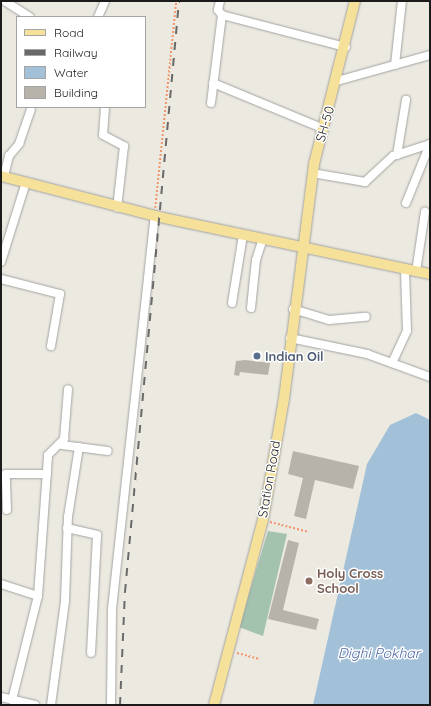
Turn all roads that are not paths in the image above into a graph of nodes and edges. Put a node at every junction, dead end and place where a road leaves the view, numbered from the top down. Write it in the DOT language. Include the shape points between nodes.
graph roads {
  1 [pos="105,1"];
  2 [pos="220,1"];
  3 [pos="355,1"];
  4 [pos="402,1"];
  5 [pos="5,3"];
  6 [pos="222,15"];
  7 [pos="28,16"];
  8 [pos="98,16"];
  9 [pos="346,47"];
  10 [pos="430,55"];
  11 [pos="395,65"];
  12 [pos="337,81"];
  13 [pos="213,83"];
  14 [pos="406,100"];
  15 [pos="211,103"];
  16 [pos="105,108"];
  17 [pos="31,110"];
  18 [pos="324,129"];
  19 [pos="430,144"];
  20 [pos="397,155"];
  21 [pos="312,173"];
  22 [pos="2,176"];
  23 [pos="26,182"];
  24 [pos="406,203"];
  25 [pos="117,208"];
  26 [pos="425,212"];
  27 [pos="155,216"];
  28 [pos="243,235"];
  29 [pos="263,239"];
  30 [pos="300,248"];
  31 [pos="1,262"];
  32 [pos="405,270"];
  33 [pos="416,272"];
  34 [pos="430,274"];
  35 [pos="1,279"];
  36 [pos="232,303"];
  37 [pos="251,308"];
  38 [pos="293,309"];
  39 [pos="366,317"];
  40 [pos="290,338"];
  41 [pos="51,346"];
  42 [pos="392,363"];
  43 [pos="430,377"];
  44 [pos="68,389"];
  45 [pos="62,445"];
  46 [pos="79,447"];
  47 [pos="108,451"];
  48 [pos="47,474"];
  49 [pos="7,510"];
  50 [pos="67,528"];
  51 [pos="1,584"];
  52 [pos="38,596"];
  53 [pos="90,653"];
  54 [pos="1,697"];
  55 [pos="12,700"];
  56 [pos="35,705"];
  57 [pos="51,705"];
  58 [pos="111,705"];
  59 [pos="214,705"];
  1 -- 8 [label="street"];
  2 -- 6 [label="street" via="218,10"];
  3 -- 9 [label="main road, SH-50"];
  4 -- 11 [label="street"];
  5 -- 7 [label="street"];
  6 -- 9 [label="street"];
  6 -- 13 [label="street"];
  9 -- 12 [label="main road, SH-50"];
  10 -- 11 [label="street"];
  11 -- 12 [label="street"];
  12 -- 18 [label="main road, SH-50"];
  13 -- 15 [label="street"];
  13 -- 18 [label="street"];
  14 -- 20 [label="street"];
  16 -- 25 [label="street" via="103,135 124,146"];
  17 -- 22 [label="street" via="19,144 9,156"];
  18 -- 21 [label="main road, SH-50"];
  19 -- 20 [label="street"];
  19 -- 24 [label="street"];
  20 -- 21 [label="street" via="360,183"];
  21 -- 30 [label="main road, SH-50"];
  22 -- 23 [label="main road"];
  23 -- 25 [label="main road"];
  23 -- 31 [label="street"];
  25 -- 27 [label="main road"];
  26 -- 33 [label="street"];
  27 -- 28 [label="main road"];
  27 -- 58 [label="street" via="112,609"];
  28 -- 29 [label="main road"];
  28 -- 36 [label="street"];
  29 -- 30 [label="main road"];
  29 -- 37 [label="street" via="256,260"];
  30 -- 32 [label="main road"];
  30 -- 38 [label="main road, Station Road"];
  32 -- 33 [label="main road"];
  32 -- 42 [label="street" via="407,331"];
  33 -- 34 [label="main road"];
  35 -- 41 [label="street" via="60,294"];
  38 -- 39 [label="street" via="329,320"];
  38 -- 40 [label="main road, Station Road"];
  40 -- 42 [label="street" via="335,346"];
  40 -- 59 [label="main road, Station Road" via="284,399 263,520 226,650"];
  42 -- 43 [label="street"];
  44 -- 45 [label="street"];
  45 -- 46 [label="street"];
  45 -- 48 [label="street" via="50,450"];
  46 -- 47 [label="street"];
  46 -- 50 [label="street"];
  48 -- 49 [label="street" via="6,474"];
  48 -- 52 [label="street"];
  50 -- 53 [label="street" via="97,536"];
  50 -- 57 [label="street" via="65,601"];
  51 -- 52 [label="street"];
  52 -- 55 [label="street"];
  54 -- 55 [label="street"];
  55 -- 56 [label="street"];
}
